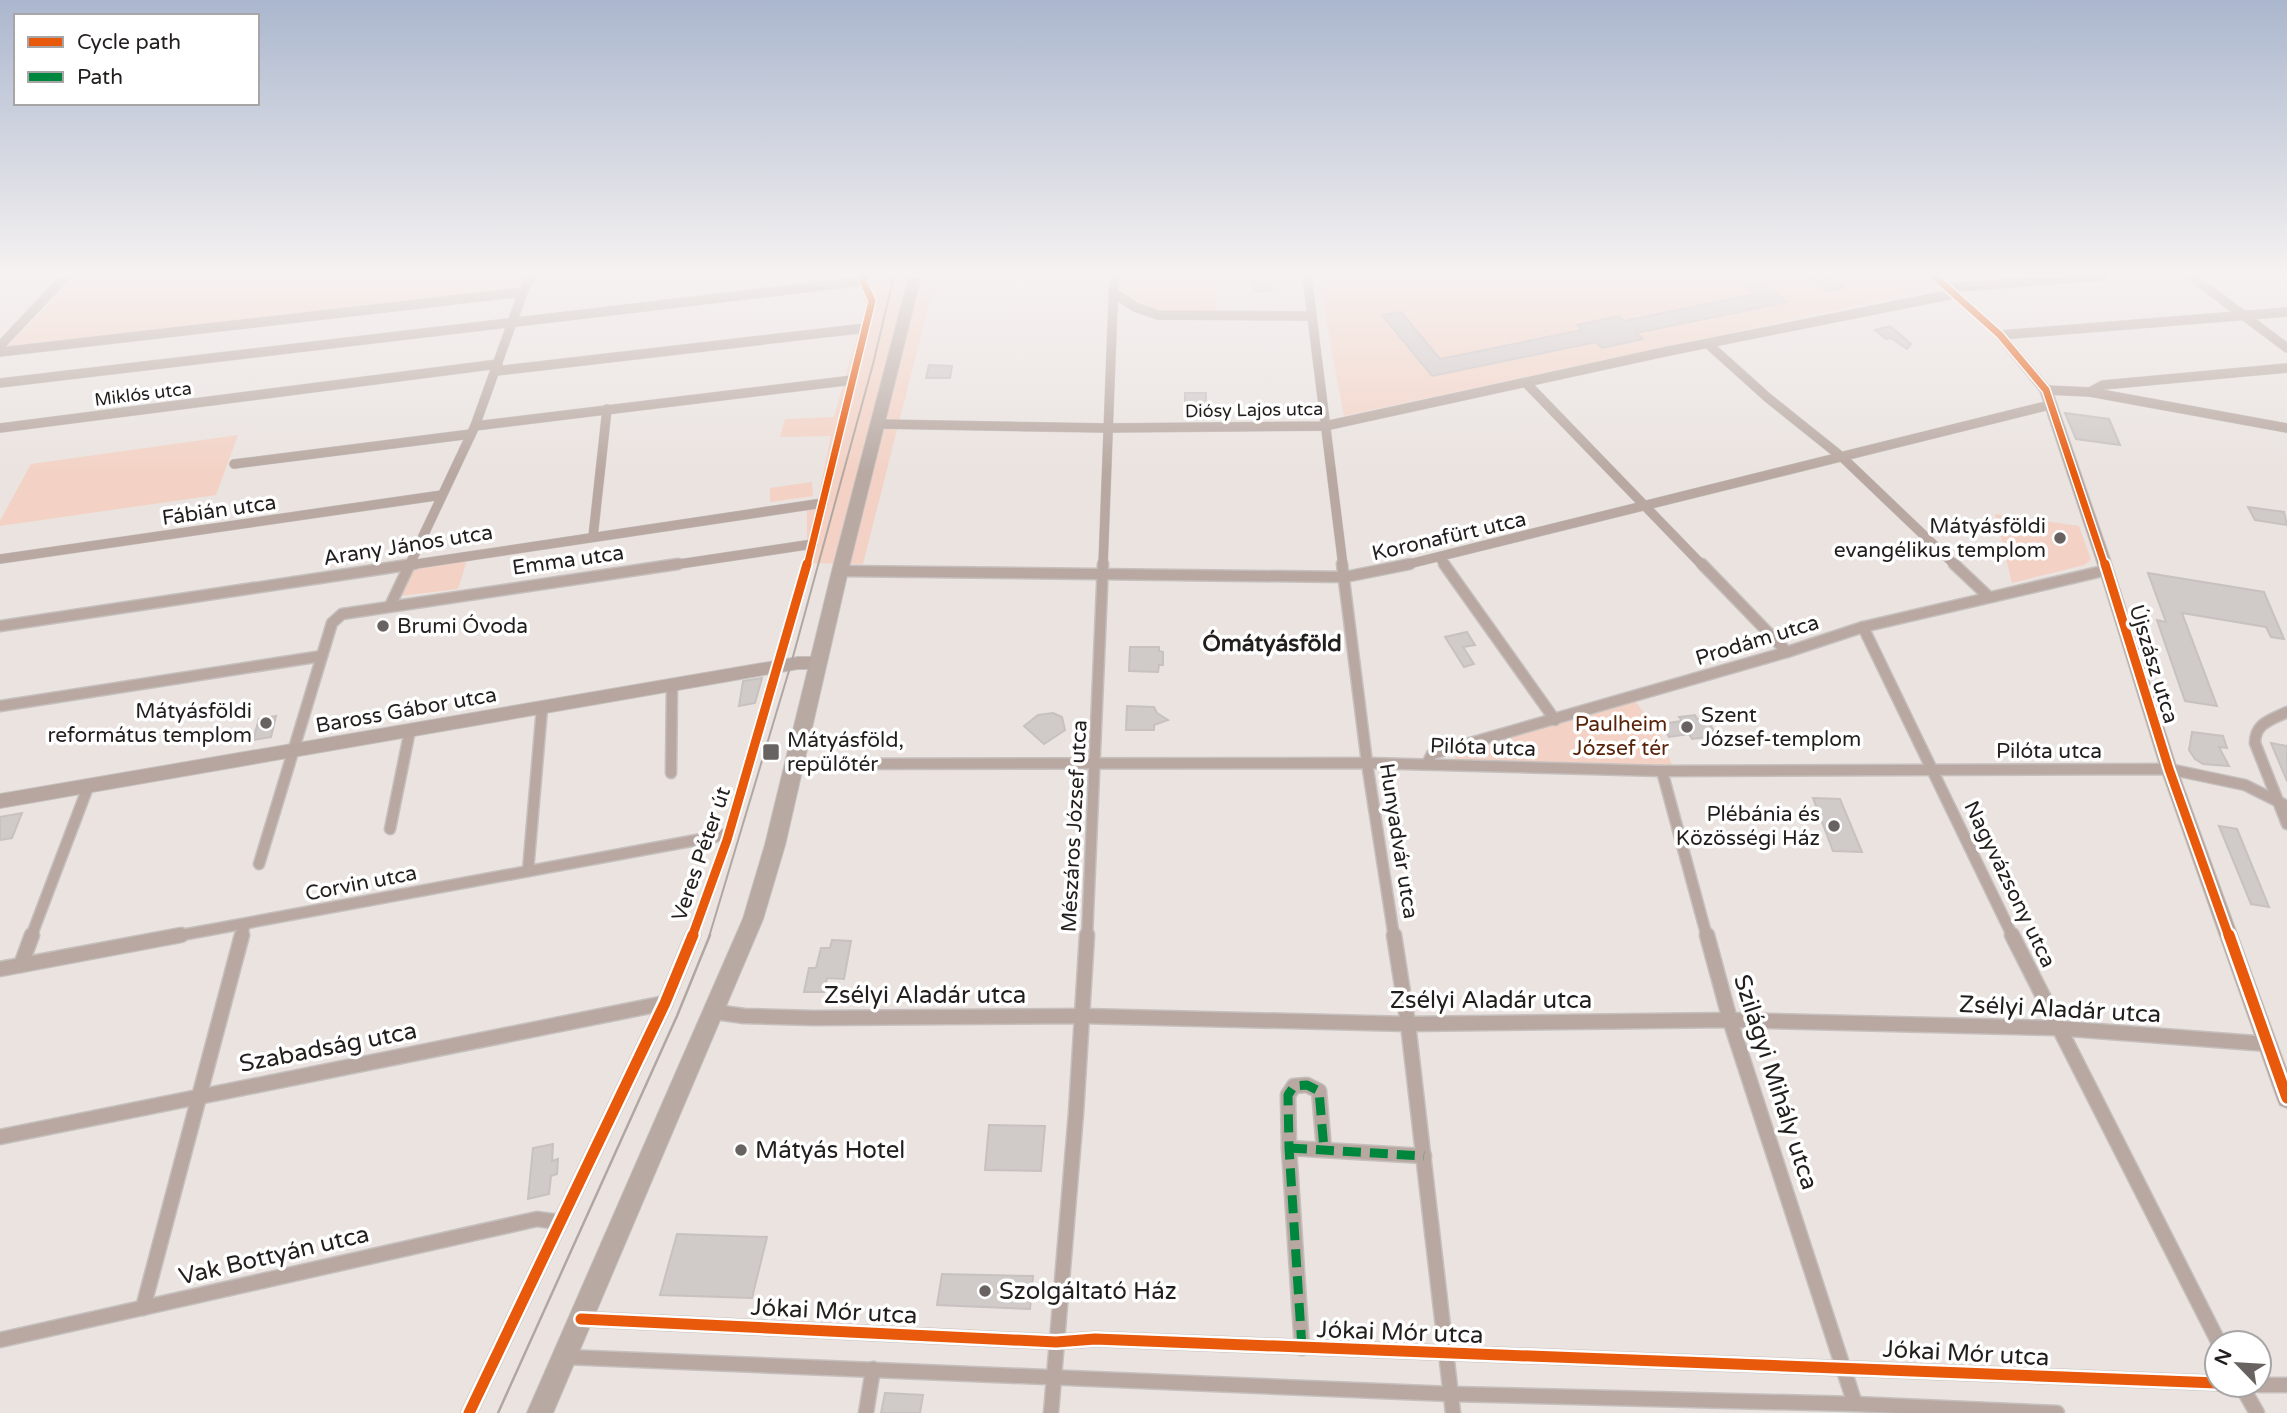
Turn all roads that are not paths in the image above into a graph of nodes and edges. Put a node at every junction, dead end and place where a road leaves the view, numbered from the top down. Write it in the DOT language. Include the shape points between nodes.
graph roads {
  1 [pos="88,342"];
  2 [pos="340,342"];
  3 [pos="506,342"];
  4 [pos="737,342"];
  5 [pos="863,342"];
  6 [pos="898,342"];
  7 [pos="1110,342"];
  8 [pos="1315,342"];
  9 [pos="1716,342"];
  10 [pos="2006,342"];
  11 [pos="1707,344"];
  12 [pos="0,352"];
  13 [pos="497,368"];
  14 [pos="2287,368"];
  15 [pos="853,380"];
  16 [pos="0,383"];
  17 [pos="1526,383"];
  18 [pos="2046,390"];
  19 [pos="2090,393"];
  20 [pos="2050,405"];
  21 [pos="607,410"];
  22 [pos="878,424"];
  23 [pos="1325,426"];
  24 [pos="0,428"];
  25 [pos="1106,428"];
  26 [pos="2287,428"];
  27 [pos="473,430"];
  28 [pos="1843,458"];
  29 [pos="234,464"];
  30 [pos="442,495"];
  31 [pos="823,503"];
  32 [pos="1649,506"];
  33 [pos="593,537"];
  34 [pos="813,544"];
  35 [pos="1440,558"];
  36 [pos="0,559"];
  37 [pos="409,564"];
  38 [pos="2106,570"];
  39 [pos="840,571"];
  40 [pos="1104,573"];
  41 [pos="1345,578"];
  42 [pos="1989,597"];
  43 [pos="390,606"];
  44 [pos="0,626"];
  45 [pos="1863,628"];
  46 [pos="1787,652"];
  47 [pos="322,656"];
  48 [pos="819,663"];
  49 [pos="779,666"];
  50 [pos="672,685"];
  51 [pos="0,706"];
  52 [pos="541,708"];
  53 [pos="2287,712"];
  54 [pos="1555,720"];
  55 [pos="410,730"];
  56 [pos="292,751"];
  57 [pos="1097,762"];
  58 [pos="1367,763"];
  59 [pos="795,764"];
  60 [pos="1427,764"];
  61 [pos="2169,769"];
  62 [pos="1662,771"];
  63 [pos="1932,771"];
  64 [pos="671,773"];
  65 [pos="88,787"];
  66 [pos="0,801"];
  67 [pos="2282,805"];
  68 [pos="2287,824"];
  69 [pos="390,829"];
  70 [pos="729,834"];
  71 [pos="259,864"];
  72 [pos="528,871"];
  73 [pos="245,924"];
  74 [pos="21,965"];
  75 [pos="0,969"];
  76 [pos="665,1003"];
  77 [pos="715,1012"];
  78 [pos="1083,1016"];
  79 [pos="1730,1020"];
  80 [pos="1408,1024"];
  81 [pos="2057,1028"];
  82 [pos="2268,1044"];
  83 [pos="200,1096"];
  84 [pos="2287,1098"];
  85 [pos="0,1137"];
  86 [pos="1289,1148"];
  87 [pos="1324,1149"];
  88 [pos="1423,1156"];
  89 [pos="559,1222"];
  90 [pos="143,1308"];
  91 [pos="581,1319"];
  92 [pos="2212,1329"];
  93 [pos="0,1340"];
  94 [pos="1056,1342"];
  95 [pos="1302,1348"];
  96 [pos="1448,1354"];
  97 [pos="565,1357"];
  98 [pos="1844,1367"];
  99 [pos="873,1369"];
  100 [pos="1054,1377"];
  101 [pos="2203,1382"];
  102 [pos="1451,1394"];
  103 [pos="1854,1404"];
  104 [pos="469,1413"];
  105 [pos="540,1413"];
  106 [pos="866,1413"];
  107 [pos="1051,1413"];
  108 [pos="1453,1413"];
  109 [pos="2057,1413"];
  1 -- 12 [label="street"];
  2 -- 16 [label="street"];
  3 -- 13 [label="street"];
  4 -- 13 [label="street, Miklós utca"];
  5 -- 15 [label="street, Veres Péter út"];
  6 -- 22 [label="main road"];
  7 -- 25 [label="street, Mészáros József utca"];
  8 -- 23 [label="street, Hunyadvár utca"];
  9 -- 11 [label="street, Diósy Lajos utca"];
  10 -- 18 [label="street, Újszász utca"];
  11 -- 17 [label="street, Diósy Lajos utca"];
  11 -- 28 [label="street"];
  13 -- 24 [label="street, Miklós utca"];
  13 -- 27 [label="street"];
  14 -- 19 [label="street" via="2103,384"];
  15 -- 21 [label="street"];
  15 -- 31 [label="street, Veres Péter út"];
  17 -- 23 [label="street, Diósy Lajos utca"];
  17 -- 32 [label="street"];
  18 -- 19 [label="street"];
  18 -- 20 [label="street, Újszász utca"];
  19 -- 26 [label="street"];
  20 -- 28 [label="street, Koronafürt utca"];
  20 -- 38 [label="street, Újszász utca"];
  21 -- 27 [label="street"];
  21 -- 33 [label="street"];
  22 -- 25 [label="street, Diósy Lajos utca"];
  22 -- 39 [label="main road"];
  23 -- 25 [label="street, Diósy Lajos utca"];
  23 -- 41 [label="street, Hunyadvár utca"];
  25 -- 40 [label="street, Mészáros József utca"];
  27 -- 29 [label="street"];
  27 -- 30 [label="street"];
  28 -- 32 [label="street, Koronafürt utca"];
  28 -- 42 [label="street"];
  30 -- 36 [label="street, Fábián utca"];
  30 -- 37 [label="street"];
  31 -- 33 [label="street, Arany János utca"];
  31 -- 34 [label="street, Veres Péter út"];
  32 -- 35 [label="street, Koronafürt utca"];
  32 -- 46 [label="street"];
  33 -- 37 [label="street, Arany János utca"];
  34 -- 43 [label="street, Emma utca"];
  34 -- 49 [label="street, Veres Péter út"];
  35 -- 41 [label="street, Koronafürt utca"];
  35 -- 54 [label="street"];
  37 -- 43 [label="street"];
  37 -- 44 [label="street, Arany János utca"];
  38 -- 42 [label="street, Prodám utca"];
  38 -- 61 [label="street, Újszász utca"];
  39 -- 40 [label="street, Koronafürt utca"];
  39 -- 48 [label="main road"];
  40 -- 41 [label="street, Koronafürt utca"];
  40 -- 57 [label="street, Mészáros József utca"];
  41 -- 58 [label="street, Hunyadvár utca"];
  42 -- 45 [label="street, Prodám utca"];
  43 -- 47 [label="street, Emma utca" via="342,614 332,623"];
  45 -- 46 [label="street, Prodám utca"];
  45 -- 63 [label="street, Nagyvázsony utca"];
  46 -- 54 [label="street, Prodám utca"];
  47 -- 51 [label="street"];
  47 -- 56 [label="street"];
  48 -- 49 [label="street, Baross Gábor utca"];
  48 -- 59 [label="main road"];
  49 -- 50 [label="street, Baross Gábor utca"];
  49 -- 70 [label="street, Veres Péter út"];
  50 -- 52 [label="street, Baross Gábor utca"];
  50 -- 64 [label="street"];
  52 -- 55 [label="street, Baross Gábor utca"];
  52 -- 72 [label="street"];
  53 -- 67 [label="street" via="2262,724 2255,733 2255,743"];
  54 -- 60 [label="street, Prodám utca" via="1432,754"];
  55 -- 56 [label="street, Baross Gábor utca"];
  55 -- 69 [label="street"];
  56 -- 65 [label="street, Baross Gábor utca"];
  56 -- 71 [label="street"];
  57 -- 58 [label="street, Pilóta utca"];
  57 -- 59 [label="street, Pilóta utca"];
  57 -- 78 [label="street, Mészáros József utca"];
  58 -- 60 [label="street, Pilóta utca"];
  58 -- 80 [label="street, Hunyadvár utca"];
  59 -- 77 [label="main road" via="756,908"];
  60 -- 62 [label="street, Pilóta utca"];
  61 -- 63 [label="street, Pilóta utca"];
  61 -- 67 [label="street" via="2245,785"];
  61 -- 82 [label="street, Újszász utca"];
  62 -- 63 [label="street, Pilóta utca"];
  62 -- 79 [label="street, Szilágyi Mihály utca"];
  63 -- 81 [label="street, Nagyvázsony utca"];
  65 -- 66 [label="street, Baross Gábor utca"];
  65 -- 74 [label="street"];
  67 -- 68 [label="street"];
  70 -- 72 [label="street, Corvin utca"];
  70 -- 76 [label="street, Veres Péter út"];
  72 -- 73 [label="street, Corvin utca"];
  73 -- 74 [label="street, Corvin utca"];
  73 -- 83 [label="street"];
  74 -- 75 [label="street, Corvin utca"];
  76 -- 83 [label="street, Szabadság utca"];
  76 -- 89 [label="street, Veres Péter út"];
  77 -- 78 [label="street, Zsélyi Aladár utca" via="756,1017"];
  77 -- 91 [label="main road"];
  78 -- 80 [label="street, Zsélyi Aladár utca"];
  78 -- 94 [label="street, Mészáros József utca"];
  79 -- 80 [label="street, Zsélyi Aladár utca"];
  79 -- 81 [label="street, Zsélyi Aladár utca"];
  79 -- 98 [label="street, Szilágyi Mihály utca"];
  80 -- 88 [label="street, Hunyadvár utca"];
  81 -- 82 [label="street, Zsélyi Aladár utca"];
  81 -- 92 [label="street, Nagyvázsony utca"];
  82 -- 84 [label="street, Újszász utca"];
  83 -- 85 [label="street, Szabadság utca"];
  83 -- 90 [label="street"];
  86 -- 87 [label="street"];
  86 -- 87 [label="street" via="1288,1095 1294,1086 1307,1085 1319,1091"];
  86 -- 95 [label="street"];
  87 -- 88 [label="street"];
  88 -- 96 [label="street, Hunyadvár utca"];
  89 -- 90 [label="street, Vak Bottyán utca" via="537,1219"];
  89 -- 104 [label="street, Veres Péter út"];
  90 -- 93 [label="street, Vak Bottyán utca"];
  91 -- 94 [label="street, Jókai Mór utca"];
  91 -- 97 [label="main road"];
  94 -- 95 [label="street, Jókai Mór utca" via="1094,1339"];
  94 -- 100 [label="street, Mészáros József utca"];
  95 -- 96 [label="street, Jókai Mór utca"];
  96 -- 98 [label="street, Jókai Mór utca"];
  96 -- 102 [label="street, Hunyadvár utca"];
  97 -- 99 [label="street"];
  97 -- 105 [label="main road"];
  98 -- 101 [label="street, Jókai Mór utca"];
  98 -- 103 [label="street, Szilágyi Mihály utca"];
  99 -- 100 [label="street"];
  99 -- 106 [label="street"];
  100 -- 102 [label="street"];
  100 -- 107 [label="street, Mészáros József utca"];
  102 -- 103 [label="street"];
  102 -- 108 [label="street, Hunyadvár utca"];
  103 -- 109 [label="street"];
}
